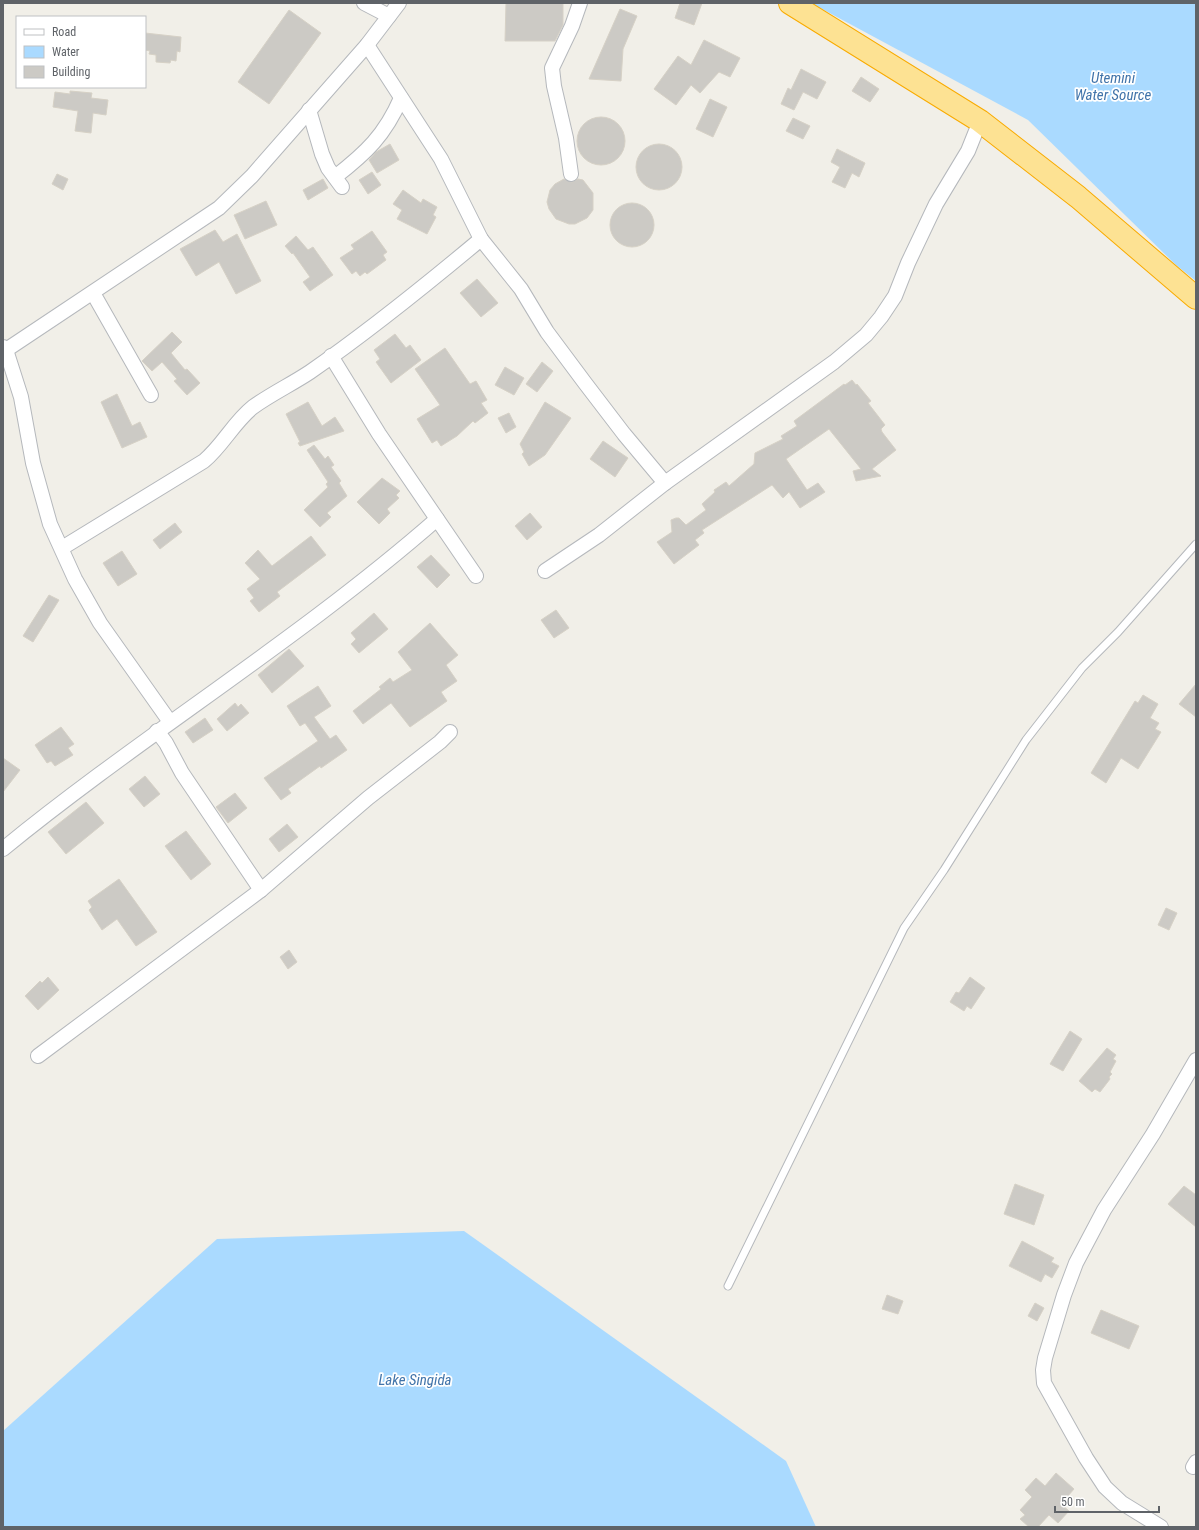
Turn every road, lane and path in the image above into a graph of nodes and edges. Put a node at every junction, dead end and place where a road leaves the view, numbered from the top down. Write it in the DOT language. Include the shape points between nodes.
graph roads {
  1 [pos="364,3"];
  2 [pos="399,3"];
  3 [pos="580,3"];
  4 [pos="790,3"];
  5 [pos="389,16"];
  6 [pos="367,45"];
  7 [pos="400,98"];
  8 [pos="309,110"];
  9 [pos="980,121"];
  10 [pos="571,174"];
  11 [pos="481,239"];
  12 [pos="93,293"];
  13 [pos="1196,298"];
  14 [pos="5,348"];
  15 [pos="331,356"];
  16 [pos="151,395"];
  17 [pos="665,483"];
  18 [pos="437,519"];
  19 [pos="1196,544"];
  20 [pos="62,548"];
  21 [pos="546,571"];
  22 [pos="476,576"];
  23 [pos="170,722"];
  24 [pos="157,731"];
  25 [pos="450,732"];
  26 [pos="3,848"];
  27 [pos="261,890"];
  28 [pos="38,1056"];
  29 [pos="1196,1060"];
  30 [pos="728,1286"];
  31 [pos="1161,1527"];
  1 -- 5 [label="street"];
  2 -- 5 [label="street"];
  3 -- 10 [label="street" via="552,68"];
  4 -- 9 [label="highway"];
  5 -- 6 [label="street"];
  6 -- 7 [label="street"];
  6 -- 8 [label="street"];
  7 -- 8 [label="street" via="385,130 354,162 339,182 328,168 322,154"];
  7 -- 11 [label="street" via="441,158"];
  8 -- 12 [label="street" via="252,176 219,208"];
  9 -- 13 [label="highway" via="1078,197"];
  9 -- 17 [label="street" via="968,151 936,204 895,296 866,335 834,362"];
  11 -- 15 [label="street"];
  11 -- 17 [label="street" via="521,290 547,332 585,383"];
  12 -- 14 [label="street"];
  12 -- 16 [label="street"];
  14 -- 20 [label="street" via="21,397 32,463 50,524"];
  15 -- 18 [label="street" via="379,434"];
  15 -- 20 [label="street" via="254,407 204,461"];
  17 -- 21 [label="street"];
  18 -- 22 [label="street"];
  18 -- 23 [label="street" via="385,565"];
  19 -- 30 [label="lane" via="1118,632 1082,668 1026,740 904,928"];
  20 -- 23 [label="street" via="75,579 100,623"];
  23 -- 24 [label="street"];
  24 -- 26 [label="street"];
  24 -- 27 [label="street" via="182,773"];
  25 -- 27 [label="street"];
  27 -- 28 [label="street"];
  29 -- 31 [label="street" via="1153,1134 1104,1210 1076,1263 1064,1295 1043,1370 1044,1383 1105,1488 1122,1503"];
}
